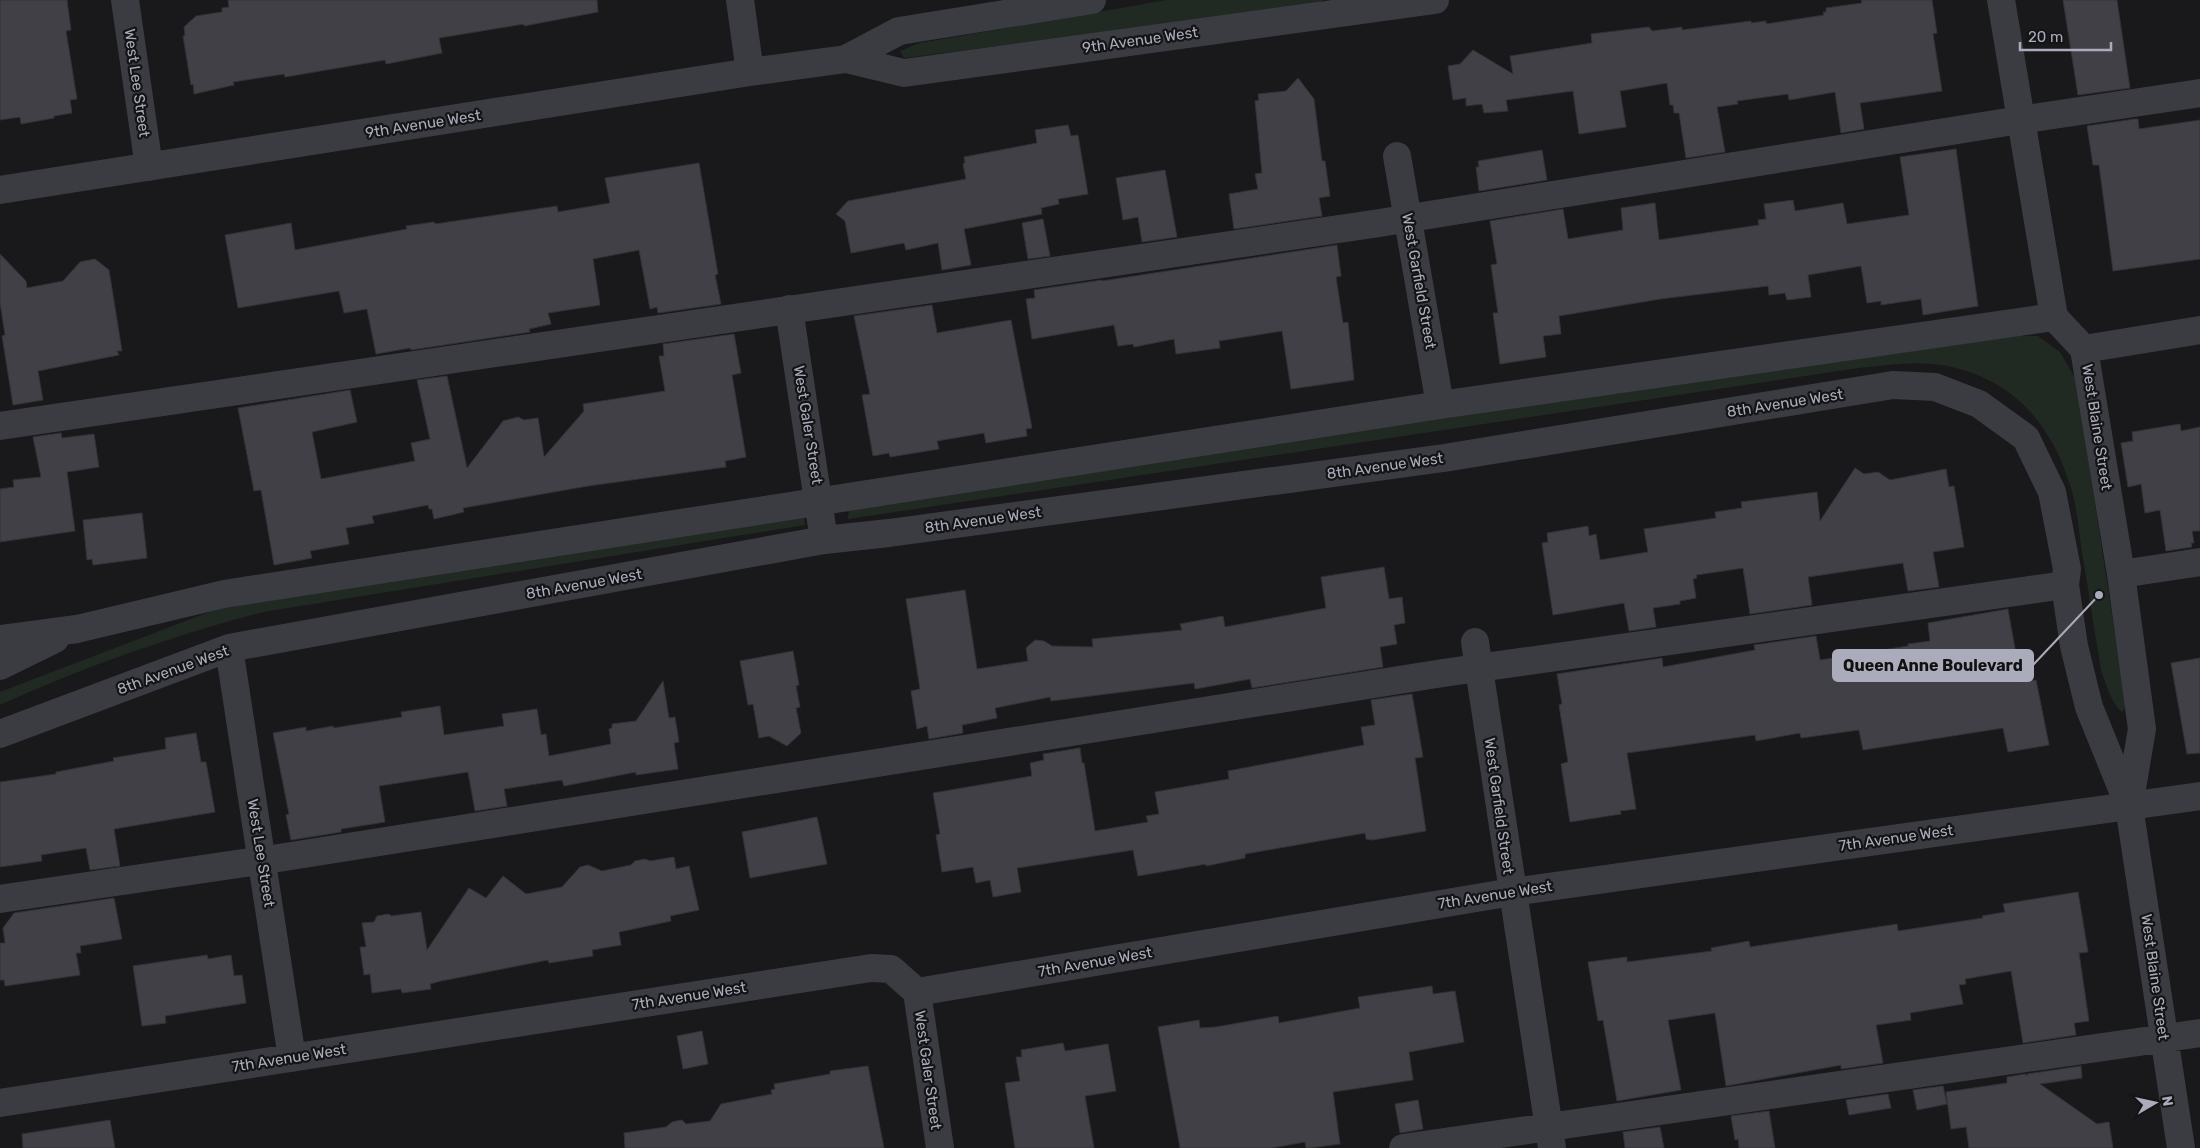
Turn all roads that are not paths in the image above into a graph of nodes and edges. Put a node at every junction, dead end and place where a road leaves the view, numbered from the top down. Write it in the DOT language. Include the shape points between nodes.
graph roads {
  1 [pos="125,0"];
  2 [pos="740,0"];
  3 [pos="1092,0"];
  4 [pos="1435,0"];
  5 [pos="2001,0"];
  6 [pos="846,58"];
  7 [pos="750,72"];
  8 [pos="2200,93"];
  9 [pos="2020,120"];
  10 [pos="1397,156"];
  11 [pos="149,167"];
  12 [pos="0,190"];
  13 [pos="1408,219"];
  14 [pos="790,309"];
  15 [pos="2054,317"];
  16 [pos="2200,330"];
  17 [pos="2084,349"];
  18 [pos="1979,404"];
  19 [pos="1440,405"];
  20 [pos="0,426"];
  21 [pos="820,501"];
  22 [pos="824,540"];
  23 [pos="2200,562"];
  24 [pos="2121,574"];
  25 [pos="2065,584"];
  26 [pos="77,629"];
  27 [pos="0,639"];
  28 [pos="229,648"];
  29 [pos="1477,655"];
  30 [pos="0,666"];
  31 [pos="0,734"];
  32 [pos="2200,796"];
  33 [pos="2129,806"];
  34 [pos="262,861"];
  35 [pos="1512,892"];
  36 [pos="0,899"];
  37 [pos="917,992"];
  38 [pos="2200,1033"];
  39 [pos="2164,1038"];
  40 [pos="292,1058"];
  41 [pos="0,1103"];
  42 [pos="1550,1137"];
  43 [pos="940,1148"];
  44 [pos="1403,1148"];
  45 [pos="2181,1148"];
  1 -- 11 [label="street, West Lee Street"];
  2 -- 7 [label="street"];
  3 -- 6 [label="street, 9th Avenue West" via="899,31"];
  4 -- 6 [label="street, 9th Avenue West" via="904,72"];
  5 -- 9 [label="street"];
  6 -- 7 [label="street, 9th Avenue West"];
  7 -- 11 [label="street, 9th Avenue West"];
  8 -- 9 [label="street"];
  9 -- 13 [label="street"];
  9 -- 15 [label="street"];
  10 -- 13 [label="street, West Garfield Street"];
  11 -- 12 [label="street, 9th Avenue West"];
  13 -- 14 [label="street"];
  13 -- 19 [label="street, West Garfield Street"];
  14 -- 20 [label="street"];
  14 -- 21 [label="street, West Galer Street"];
  15 -- 17 [label="street, West Blaine Street"];
  15 -- 19 [label="street"];
  16 -- 17 [label="street"];
  17 -- 24 [label="street, West Blaine Street"];
  18 -- 22 [label="street, 8th Avenue West" via="1935,388 1893,385 1444,458"];
  18 -- 25 [label="street, West Blaine Street" via="2026,438 2052,492 2067,568"];
  19 -- 21 [label="street"];
  21 -- 22 [label="street, West Galer Street"];
  21 -- 26 [label="street" via="224,594"];
  22 -- 28 [label="street, 8th Avenue West"];
  23 -- 24 [label="street"];
  24 -- 33 [label="street, West Blaine Street" via="2142,729"];
  25 -- 29 [label="street"];
  25 -- 33 [label="street, West Blaine Street" via="2074,646 2089,707"];
  26 -- 27 [label="street"];
  26 -- 30 [label="street"];
  28 -- 31 [label="street, 8th Avenue West"];
  28 -- 34 [label="street, West Lee Street"];
  29 -- 34 [label="street"];
  29 -- 35 [label="street, West Garfield Street"];
  32 -- 33 [label="street, 7th Avenue West"];
  33 -- 35 [label="street, 7th Avenue West"];
  33 -- 39 [label="street, West Blaine Street"];
  34 -- 36 [label="street"];
  34 -- 40 [label="street, West Lee Street"];
  35 -- 37 [label="street, 7th Avenue West"];
  35 -- 42 [label="street, West Garfield Street"];
  37 -- 40 [label="street, 7th Avenue West" via="891,969 870,968"];
  37 -- 43 [label="street, West Galer Street"];
  38 -- 39 [label="street"];
  39 -- 42 [label="street"];
  39 -- 45 [label="street, West Blaine Street"];
  40 -- 41 [label="street, 7th Avenue West"];
  42 -- 44 [label="street"];
}
